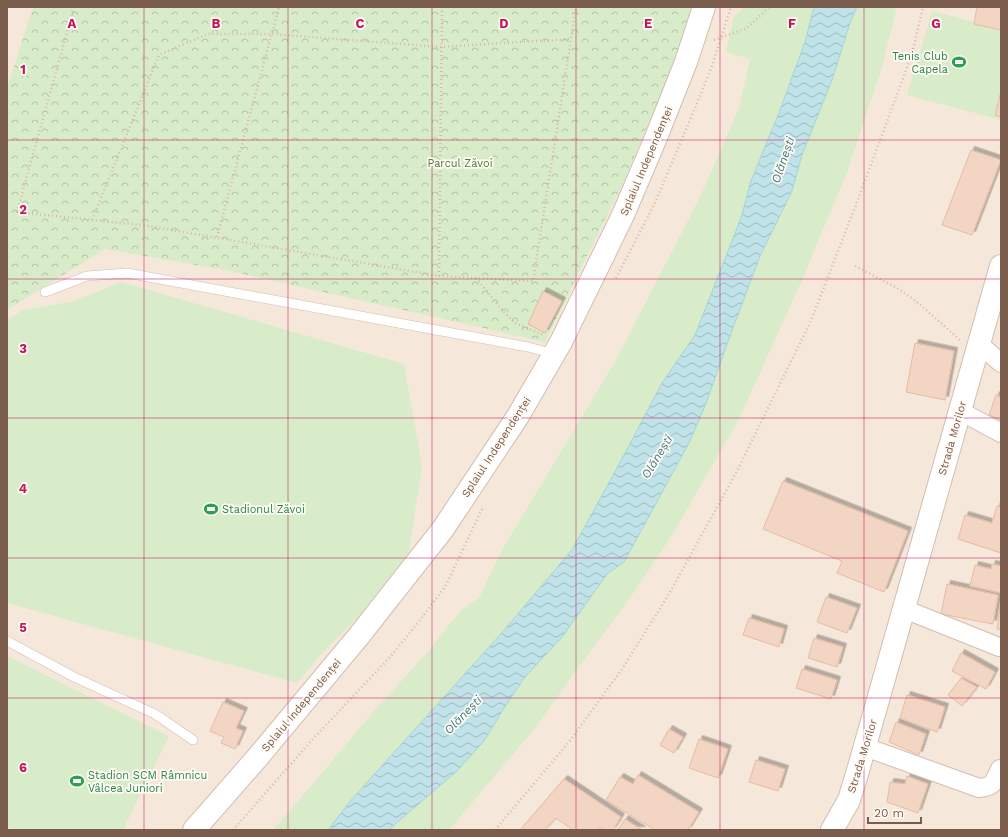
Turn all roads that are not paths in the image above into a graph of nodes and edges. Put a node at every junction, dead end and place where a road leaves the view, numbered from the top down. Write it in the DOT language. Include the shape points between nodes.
graph roads {
  1 [pos="704,7"];
  2 [pos="1001,266"];
  3 [pos="45,292"];
  4 [pos="551,345"];
  5 [pos="978,349"];
  6 [pos="1001,362"];
  7 [pos="960,411"];
  8 [pos="1001,433"];
  9 [pos="904,609"];
  10 [pos="7,641"];
  11 [pos="999,647"];
  12 [pos="193,740"];
  13 [pos="865,747"];
  14 [pos="1000,769"];
  15 [pos="194,830"];
  16 [pos="832,830"];
  1 -- 4 [label="street, Splaiul Independenței" via="655,140 623,215"];
  2 -- 5 [label="street, Strada Morilor"];
  3 -- 4 [label="lane" via="87,276 127,274 528,347"];
  4 -- 15 [label="street, Splaiul Independenței" via="518,416 443,529 358,638"];
  5 -- 6 [label="street"];
  5 -- 7 [label="street, Strada Morilor"];
  7 -- 8 [label="street"];
  7 -- 9 [label="street, Strada Morilor"];
  9 -- 11 [label="street"];
  9 -- 13 [label="street, Strada Morilor"];
  10 -- 12 [label="lane" via="74,677 155,714"];
  13 -- 14 [label="street" via="979,788 988,788 994,784"];
  13 -- 16 [label="street, Strada Morilor" via="849,800"];
}
